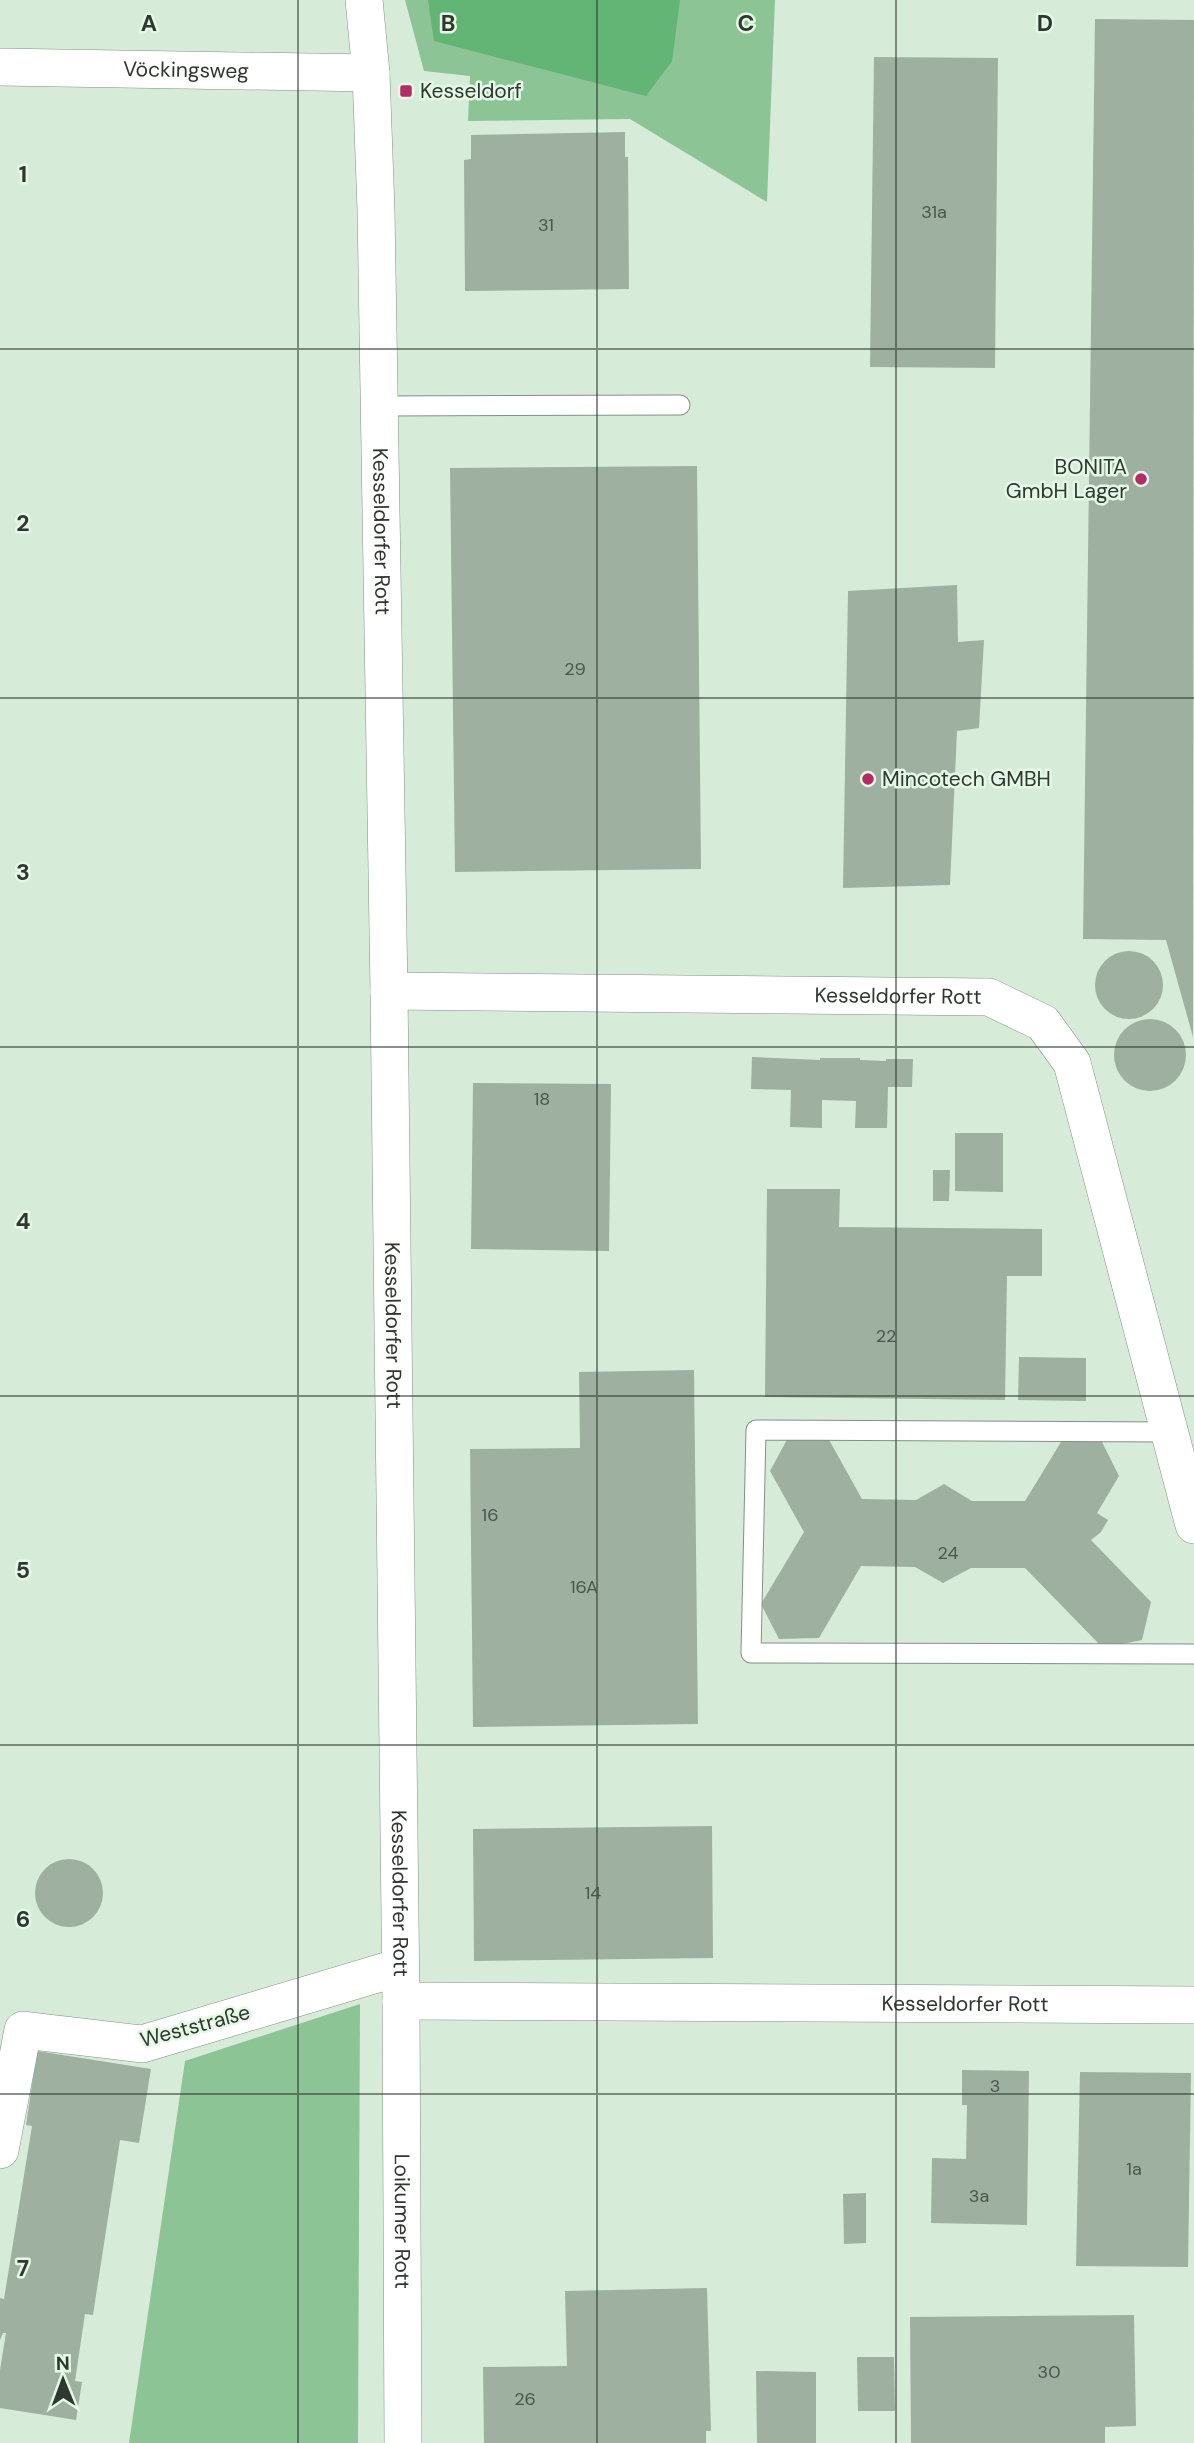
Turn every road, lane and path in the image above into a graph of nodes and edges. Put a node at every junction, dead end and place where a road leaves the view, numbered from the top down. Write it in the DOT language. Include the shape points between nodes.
graph roads {
  1 [pos="364,0"];
  2 [pos="0,67"];
  3 [pos="371,73"];
  4 [pos="680,405"];
  5 [pos="379,406"];
  6 [pos="389,991"];
  7 [pos="1170,1432"];
  8 [pos="1194,1525"];
  9 [pos="1194,1654"];
  10 [pos="401,1984"];
  11 [pos="1194,2005"];
  12 [pos="0,2150"];
  13 [pos="403,2443"];
  1 -- 3 [label="street, Kesseldorfer Rott"];
  2 -- 3 [label="street, Vöckingsweg"];
  3 -- 5 [label="street, Kesseldorfer Rott"];
  4 -- 5 [label="lane"];
  5 -- 6 [label="street, Kesseldorfer Rott"];
  6 -- 7 [label="street, Kesseldorfer Rott" via="989,997 1043,1023 1072,1063"];
  6 -- 10 [label="street, Kesseldorfer Rott"];
  7 -- 8 [label="street, Kesseldorfer Rott"];
  7 -- 9 [label="lane" via="756,1430 751,1653"];
  10 -- 11 [label="street, Kesseldorfer Rott"];
  10 -- 12 [label="street, Weststraße" via="142,2044 23,2030"];
  10 -- 13 [label="street, Loikumer Rott"];
}
